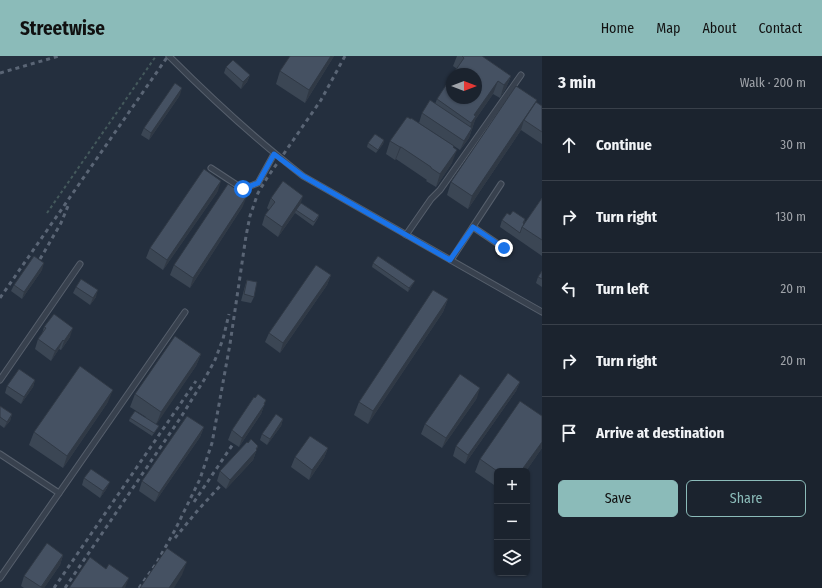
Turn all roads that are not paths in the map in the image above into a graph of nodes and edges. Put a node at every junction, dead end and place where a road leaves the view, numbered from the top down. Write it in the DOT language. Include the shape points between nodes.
graph roads {
  1 [pos="169,56"];
  2 [pos="521,75"];
  3 [pos="274,154"];
  4 [pos="211,168"];
  5 [pos="501,184"];
  6 [pos="473,227"];
  7 [pos="406,235"];
  8 [pos="504,248"];
  9 [pos="450,260"];
  10 [pos="80,264"];
  11 [pos="185,312"];
  12 [pos="542,312"];
  13 [pos="0,380"];
  14 [pos="0,454"];
  15 [pos="59,493"];
  16 [pos="0,578"];
  1 -- 3 [label="lane"];
  2 -- 7 [label="lane"];
  3 -- 4 [label="lane" via="258,183 243,189"];
  3 -- 7 [label="lane" via="303,176"];
  5 -- 6 [label="lane"];
  6 -- 8 [label="lane"];
  6 -- 9 [label="lane"];
  7 -- 9 [label="lane"];
  9 -- 12 [label="lane"];
  10 -- 13 [label="lane"];
  11 -- 15 [label="lane"];
  14 -- 15 [label="lane"];
  15 -- 16 [label="lane"];
}
